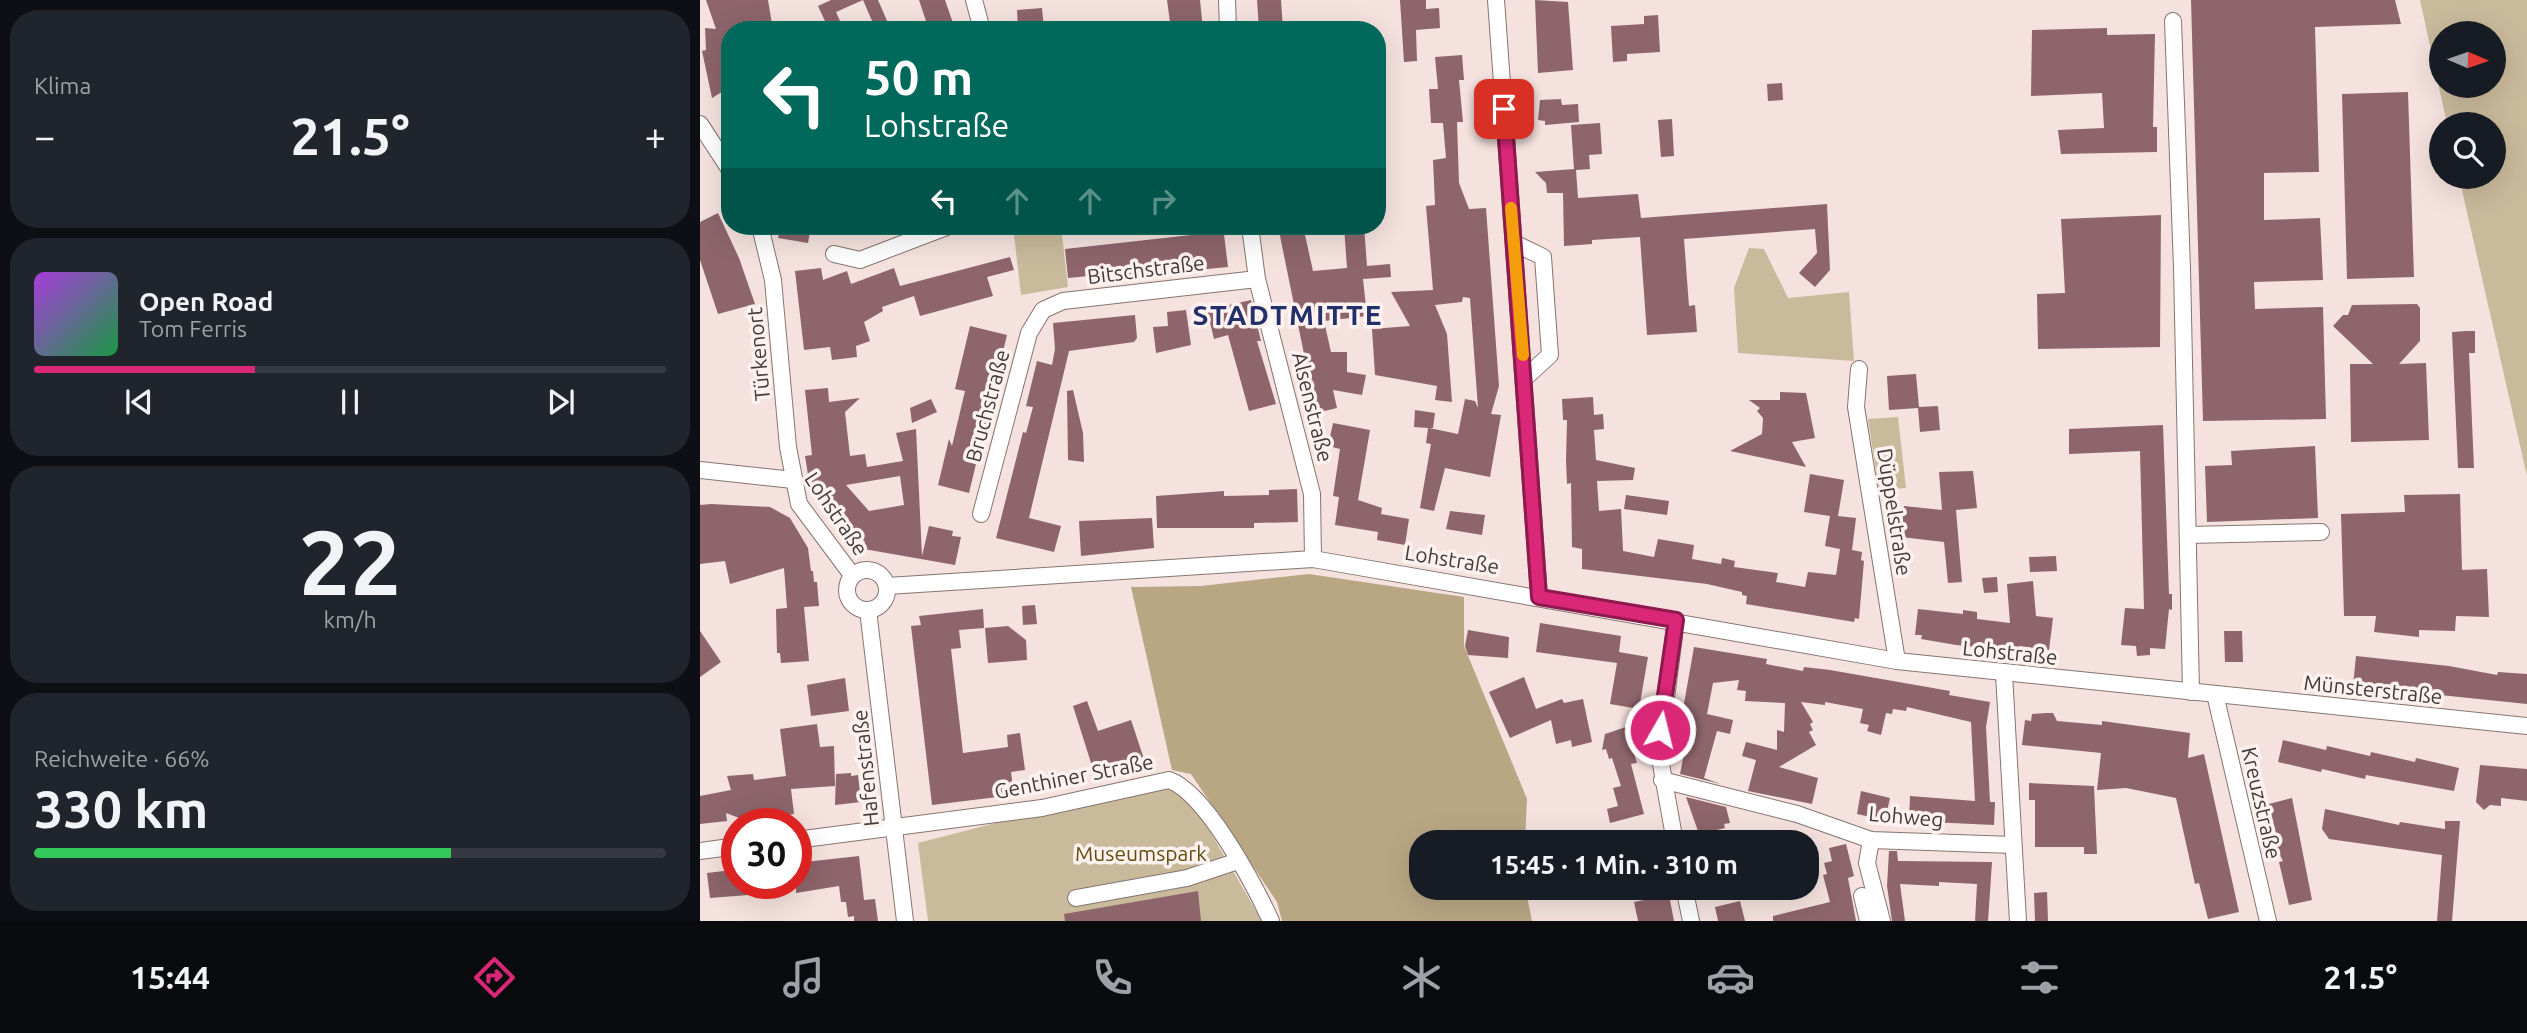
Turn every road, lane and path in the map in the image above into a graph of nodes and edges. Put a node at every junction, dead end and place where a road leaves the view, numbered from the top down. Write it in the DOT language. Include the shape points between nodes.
graph roads {
  1 [pos="974,0"];
  2 [pos="1227,0"];
  3 [pos="1496,0"];
  4 [pos="980,21"];
  5 [pos="1228,21"];
  6 [pos="2173,21"];
  7 [pos="700,124"];
  8 [pos="721,156"];
  9 [pos="762,235"];
  10 [pos="925,235"];
  11 [pos="1251,235"];
  12 [pos="1514,243"];
  13 [pos="834,254"];
  14 [pos="1257,279"];
  15 [pos="1043,310"];
  16 [pos="1859,369"];
  17 [pos="1525,379"];
  18 [pos="700,470"];
  19 [pos="793,480"];
  20 [pos="981,514"];
  21 [pos="2321,532"];
  22 [pos="2188,535"];
  23 [pos="1313,559"];
  24 [pos="852,575"];
  25 [pos="887,586"];
  26 [pos="1539,597"];
  27 [pos="868,610"];
  28 [pos="1676,620"];
  29 [pos="1897,661"];
  30 [pos="2004,674"];
  31 [pos="2191,692"];
  32 [pos="2215,694"];
  33 [pos="2527,726"];
  34 [pos="1662,780"];
  35 [pos="894,829"];
  36 [pos="1672,830"];
  37 [pos="812,838"];
  38 [pos="1871,840"];
  39 [pos="2014,845"];
  40 [pos="721,848"];
  41 [pos="700,850"];
  42 [pos="1238,861"];
  43 [pos="1862,895"];
  44 [pos="1076,898"];
  45 [pos="1687,900"];
  46 [pos="905,921"];
  47 [pos="1271,921"];
  48 [pos="1691,921"];
  49 [pos="1868,921"];
  50 [pos="1882,921"];
  51 [pos="2018,921"];
  52 [pos="2268,921"];
  1 -- 4 [label="street"];
  2 -- 5 [label="street"];
  3 -- 12 [label="street"];
  6 -- 22 [label="street"];
  7 -- 8 [label="street"];
  9 -- 19 [label="street, Türkenort" via="773,280"];
  10 -- 13 [label="street" via="860,260"];
  11 -- 14 [label="street, Alsenstraße"];
  12 -- 17 [label="street"];
  12 -- 17 [label="street" via="1543,257 1550,355"];
  14 -- 15 [label="street, Bitschstraße" via="1063,301"];
  14 -- 23 [label="street, Alsenstraße" via="1312,494"];
  15 -- 20 [label="street, Bruchstraße" via="1029,333"];
  16 -- 29 [label="street, Düppelstraße" via="1856,407"];
  17 -- 26 [label="street"];
  18 -- 19 [label="street, Lohstraße"];
  19 -- 24 [label="street, Lohstraße" via="799,504"];
  21 -- 22 [label="street"];
  22 -- 31 [label="street"];
  23 -- 25 [label="street, Lohstraße"];
  23 -- 26 [label="street, Lohstraße"];
  24 -- 25 [label="street, Lohstraße" via="868,569 877,572"];
  24 -- 27 [label="street, Lohstraße" via="848,598"];
  25 -- 27 [label="street" via="883,602"];
  26 -- 28 [label="street, Lohstraße"];
  27 -- 35 [label="street, Hafenstraße"];
  28 -- 29 [label="street, Lohstraße"];
  28 -- 34 [label="street" via="1660,730"];
  29 -- 30 [label="street, Lohstraße"];
  30 -- 31 [label="street, Lohstraße"];
  30 -- 39 [label="street"];
  31 -- 32 [label="street, Lohstraße"];
  32 -- 33 [label="street, Münsterstraße"];
  32 -- 52 [label="street, Kreuzstraße"];
  34 -- 36 [label="street"];
  34 -- 38 [label="street, Lohweg" via="1797,814"];
  35 -- 37 [label="street, Genthiner Straße"];
  35 -- 42 [label="street, Genthiner Straße" via="1042,808 1169,780 1192,793"];
  35 -- 46 [label="street, Hafenstraße"];
  38 -- 39 [label="street, Lohweg"];
  38 -- 50 [label="street" via="1867,863"];
  39 -- 51 [label="street"];
  40 -- 41 [label="street"];
  42 -- 44 [label="street" via="1187,878"];
  42 -- 47 [label="street, Genthiner Straße"];
  43 -- 49 [label="street"];
  45 -- 48 [label="street"];
}
